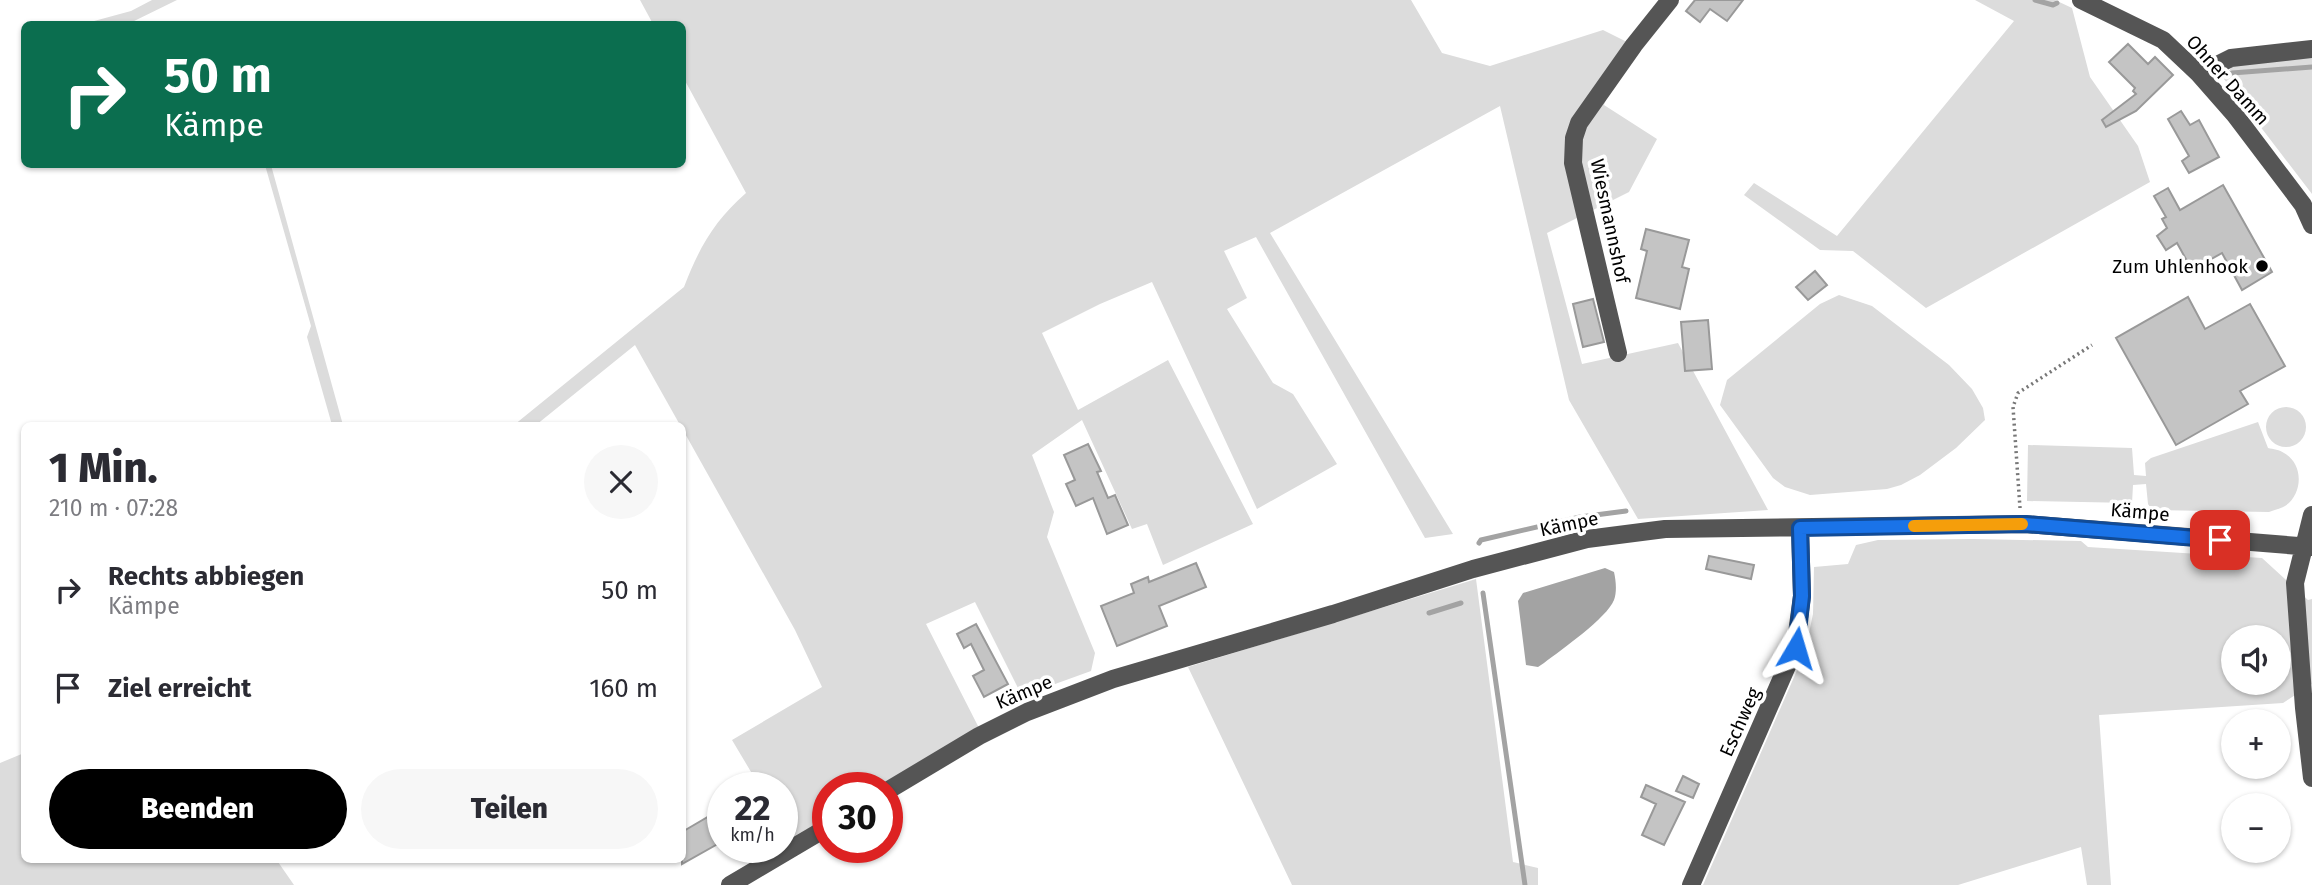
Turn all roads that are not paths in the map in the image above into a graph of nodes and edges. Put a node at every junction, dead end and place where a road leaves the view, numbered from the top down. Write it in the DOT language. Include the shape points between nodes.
graph roads {
  1 [pos="1670,0"];
  2 [pos="2081,0"];
  3 [pos="2312,49"];
  4 [pos="2199,74"];
  5 [pos="2312,225"];
  6 [pos="1618,353"];
  7 [pos="2312,515"];
  8 [pos="1800,528"];
  9 [pos="2308,547"];
  10 [pos="2312,778"];
  11 [pos="903,781"];
  12 [pos="812,836"];
  13 [pos="730,885"];
  14 [pos="1691,885"];
  1 -- 6 [label="street, Wiesmannshof" via="1579,123 1574,138 1573,163"];
  2 -- 4 [label="street, Ohner Damm" via="2163,40"];
  3 -- 4 [label="street" via="2231,58"];
  4 -- 5 [label="street, Ohner Damm" via="2304,205"];
  7 -- 9 [label="street"];
  8 -- 9 [label="street, Kämpe" via="2020,524"];
  8 -- 11 [label="street, Kämpe" via="1665,529 1587,539 1473,569 1113,679 979,736"];
  8 -- 14 [label="street, Eschweg" via="1802,596 1796,648"];
  9 -- 10 [label="street" via="2295,583"];
  12 -- 13 [label="street"];
}
